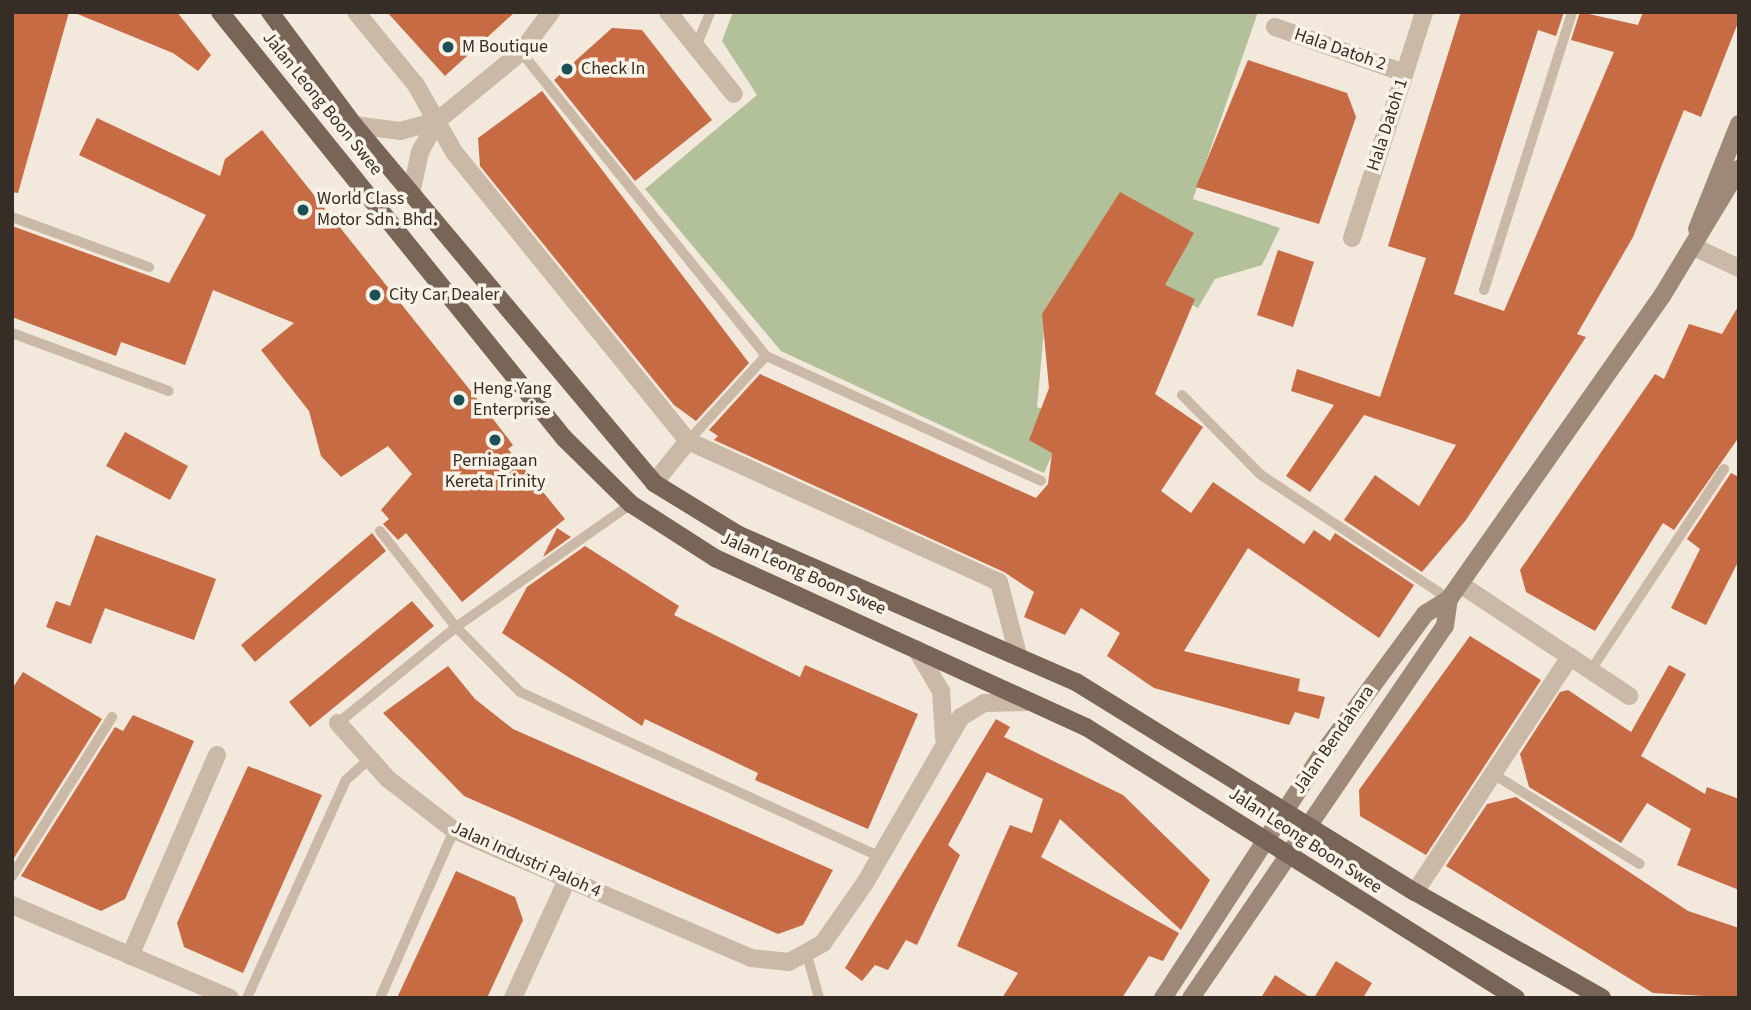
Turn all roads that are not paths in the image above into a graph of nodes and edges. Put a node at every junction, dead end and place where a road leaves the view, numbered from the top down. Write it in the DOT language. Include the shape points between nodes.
graph roads {
  1 [pos="220,12"];
  2 [pos="270,12"];
  3 [pos="356,12"];
  4 [pos="551,12"];
  5 [pos="668,12"];
  6 [pos="709,12"];
  7 [pos="1424,12"];
  8 [pos="1572,12"];
  9 [pos="1275,27"];
  10 [pos="696,47"];
  11 [pos="521,52"];
  12 [pos="1404,73"];
  13 [pos="734,94"];
  14 [pos="437,121"];
  15 [pos="1739,124"];
  16 [pos="354,125"];
  17 [pos="1739,169"];
  18 [pos="411,194"];
  19 [pos="12,217"];
  20 [pos="1352,238"];
  21 [pos="1692,246"];
  22 [pos="149,267"];
  23 [pos="1739,268"];
  24 [pos="1484,290"];
  25 [pos="12,332"];
  26 [pos="766,356"];
  27 [pos="169,391"];
  28 [pos="1182,395"];
  29 [pos="688,441"];
  30 [pos="1724,469"];
  31 [pos="1041,481"];
  32 [pos="654,483"];
  33 [pos="631,504"];
  34 [pos="380,531"];
  35 [pos="1455,591"];
  36 [pos="456,627"];
  37 [pos="916,649"];
  38 [pos="1018,654"];
  39 [pos="1570,657"];
  40 [pos="1591,670"];
  41 [pos="1629,696"];
  42 [pos="1039,702"];
  43 [pos="112,717"];
  44 [pos="338,723"];
  45 [pos="944,738"];
  46 [pos="217,755"];
  47 [pos="368,760"];
  48 [pos="1493,774"];
  49 [pos="1284,812"];
  50 [pos="1307,827"];
  51 [pos="454,830"];
  52 [pos="1285,834"];
  53 [pos="1264,841"];
  54 [pos="1287,856"];
  55 [pos="881,857"];
  56 [pos="1640,864"];
  57 [pos="12,876"];
  58 [pos="567,880"];
  59 [pos="1415,892"];
  60 [pos="12,905"];
  61 [pos="807,955"];
  62 [pos="130,956"];
  63 [pos="230,998"];
  64 [pos="247,998"];
  65 [pos="380,998"];
  66 [pos="513,998"];
  67 [pos="819,998"];
  68 [pos="1163,998"];
  69 [pos="1191,998"];
  70 [pos="1516,998"];
  71 [pos="1602,998"];
  1 -- 33 [label="main road, Jalan Leong Boon Swee" via="564,438"];
  2 -- 16 [label="main road, Jalan Leong Boon Swee"];
  3 -- 14 [label="street"];
  4 -- 11 [label="street"];
  5 -- 10 [label="street"];
  6 -- 10 [label="lane"];
  7 -- 12 [label="street, Hala Datoh 1"];
  8 -- 24 [label="lane"];
  9 -- 12 [label="street, Hala Datoh 2"];
  10 -- 13 [label="street"];
  11 -- 14 [label="street"];
  11 -- 26 [label="lane"];
  12 -- 20 [label="street, Hala Datoh 1"];
  14 -- 16 [label="street" via="400,131"];
  14 -- 18 [label="street" via="420,152"];
  14 -- 29 [label="street" via="454,152"];
  15 -- 21 [label="main road, Jalan Bendahara"];
  16 -- 18 [label="main road, Jalan Leong Boon Swee"];
  17 -- 21 [label="main road, Jalan Bendahara"];
  18 -- 32 [label="main road, Jalan Leong Boon Swee"];
  19 -- 22 [label="lane"];
  21 -- 23 [label="street"];
  21 -- 35 [label="main road, Jalan Bendahara"];
  25 -- 27 [label="lane"];
  26 -- 29 [label="lane"];
  26 -- 31 [label="lane"];
  28 -- 35 [label="lane" via="1261,475"];
  29 -- 32 [label="street"];
  29 -- 38 [label="street" via="999,582"];
  30 -- 40 [label="lane"];
  32 -- 38 [label="main road, Jalan Leong Boon Swee" via="739,535"];
  33 -- 36 [label="lane, Jalan Industri Paloh 4"];
  33 -- 37 [label="main road, Jalan Leong Boon Swee" via="715,558"];
  34 -- 36 [label="lane"];
  35 -- 39 [label="street"];
  35 -- 49 [label="main road, Jalan Bendahara" via="1425,614"];
  35 -- 50 [label="main road, Jalan Bendahara" via="1445,626"];
  36 -- 44 [label="lane, Jalan Industri Paloh 4"];
  36 -- 55 [label="lane" via="492,669 552,710"];
  37 -- 42 [label="main road, Jalan Leong Boon Swee"];
  37 -- 45 [label="street" via="941,691"];
  38 -- 49 [label="main road, Jalan Leong Boon Swee" via="1076,682"];
  39 -- 40 [label="street"];
  39 -- 48 [label="street"];
  40 -- 41 [label="street"];
  42 -- 45 [label="street" via="978,705"];
  42 -- 53 [label="main road, Jalan Leong Boon Swee"];
  43 -- 57 [label="lane"];
  44 -- 47 [label="street, Jalan Industri Paloh 4"];
  45 -- 55 [label="street"];
  46 -- 62 [label="street"];
  47 -- 51 [label="street, Jalan Industri Paloh 4"];
  47 -- 64 [label="lane" via="346,780"];
  48 -- 56 [label="lane"];
  48 -- 59 [label="street"];
  49 -- 50 [label="main road, Jalan Leong Boon Swee"];
  49 -- 52 [label="main road"];
  49 -- 53 [label="main road, Jalan Bendahara"];
  50 -- 52 [label="main road"];
  50 -- 54 [label="main road, Jalan Bendahara"];
  50 -- 59 [label="main road, Jalan Leong Boon Swee"];
  51 -- 58 [label="street, Jalan Industri Paloh 4"];
  51 -- 65 [label="lane"];
  52 -- 53 [label="main road"];
  52 -- 54 [label="main road"];
  53 -- 54 [label="main road, Jalan Leong Boon Swee"];
  53 -- 68 [label="main road, Jalan Bendahara"];
  54 -- 69 [label="main road, Jalan Bendahara"];
  54 -- 70 [label="main road, Jalan Leong Boon Swee"];
  55 -- 61 [label="street" via="823,943"];
  58 -- 61 [label="street, Jalan Industri Paloh 4" via="751,958 789,961"];
  58 -- 66 [label="street"];
  59 -- 71 [label="main road, Jalan Leong Boon Swee"];
  60 -- 62 [label="street"];
  61 -- 67 [label="lane"];
  62 -- 63 [label="street"];
}
